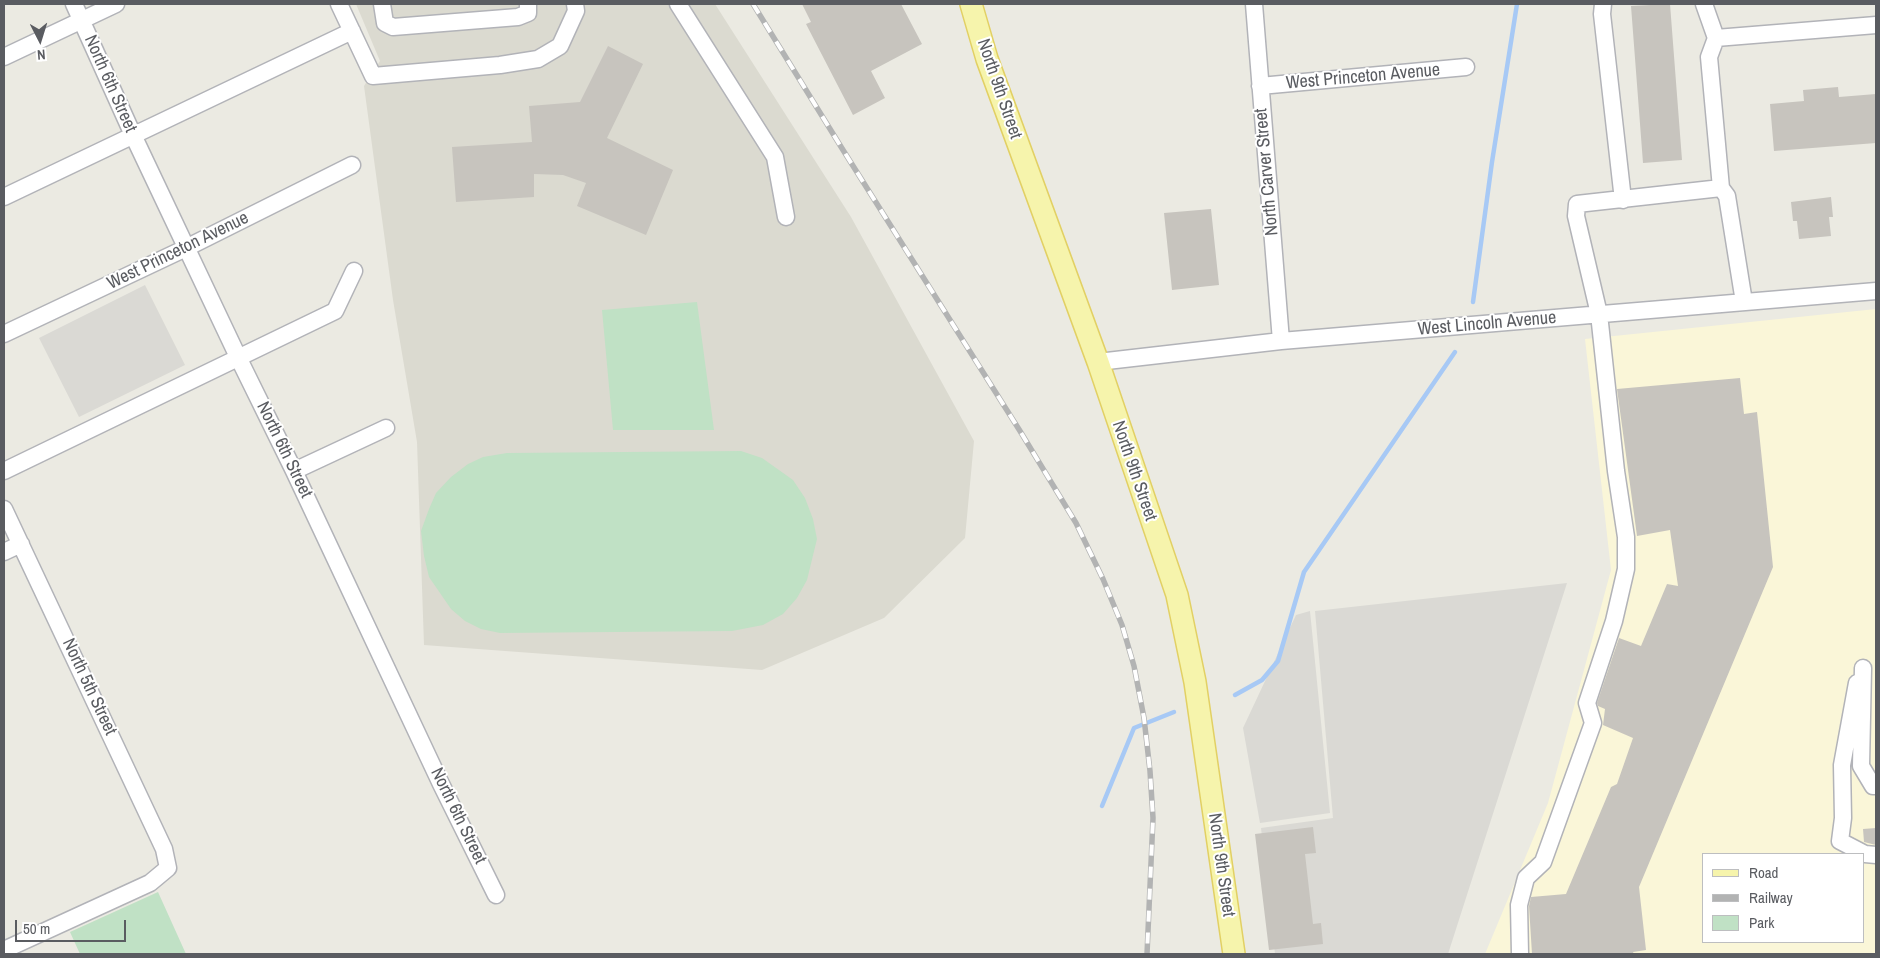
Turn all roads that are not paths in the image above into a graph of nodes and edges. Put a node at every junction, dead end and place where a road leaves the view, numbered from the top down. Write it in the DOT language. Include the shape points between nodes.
graph roads {
  1 [pos="74,4"];
  2 [pos="116,4"];
  3 [pos="339,4"];
  4 [pos="382,4"];
  5 [pos="528,4"];
  6 [pos="576,4"];
  7 [pos="678,4"];
  8 [pos="971,4"];
  9 [pos="1254,4"];
  10 [pos="1603,4"];
  11 [pos="1704,4"];
  12 [pos="81,19"];
  13 [pos="1876,25"];
  14 [pos="352,31"];
  15 [pos="1716,38"];
  16 [pos="4,57"];
  17 [pos="1466,67"];
  18 [pos="1260,86"];
  19 [pos="133,135"];
  20 [pos="352,166"];
  21 [pos="1722,188"];
  22 [pos="4,197"];
  23 [pos="1623,200"];
  24 [pos="786,217"];
  25 [pos="186,248"];
  26 [pos="354,271"];
  27 [pos="1876,291"];
  28 [pos="1744,302"];
  29 [pos="1599,314"];
  30 [pos="4,334"];
  31 [pos="1281,341"];
  32 [pos="238,359"];
  33 [pos="1098,362"];
  34 [pos="386,428"];
  35 [pos="4,471"];
  36 [pos="294,471"];
  37 [pos="4,509"];
  38 [pos="21,544"];
  39 [pos="4,552"];
  40 [pos="1876,786"];
  41 [pos="1863,853"];
  42 [pos="496,895"];
  43 [pos="4,950"];
  44 [pos="1234,954"];
  45 [pos="1520,954"];
  1 -- 12 [label="street, North 6th Street"];
  2 -- 12 [label="street"];
  3 -- 14 [label="street"];
  4 -- 5 [label="street" via="385,23 393,27 518,17 528,13"];
  6 -- 14 [label="street" via="560,46 538,60 500,65 373,76"];
  7 -- 24 [label="street" via="775,157"];
  8 -- 33 [label="main road, North 9th Street" via="987,59"];
  9 -- 18 [label="street, North Carver Street"];
  10 -- 23 [label="street"];
  11 -- 15 [label="street"];
  12 -- 16 [label="street"];
  12 -- 19 [label="street, North 6th Street"];
  13 -- 15 [label="street"];
  14 -- 19 [label="street"];
  15 -- 21 [label="street" via="1709,57"];
  17 -- 18 [label="street, West Princeton Avenue"];
  18 -- 31 [label="street, North Carver Street"];
  19 -- 22 [label="street"];
  19 -- 25 [label="street, North 6th Street"];
  20 -- 25 [label="street, West Princeton Avenue"];
  21 -- 23 [label="street"];
  21 -- 28 [label="street" via="1727,196"];
  23 -- 29 [label="street" via="1577,204 1576,216"];
  25 -- 30 [label="street, West Princeton Avenue"];
  25 -- 32 [label="street, North 6th Street"];
  26 -- 32 [label="street" via="335,311"];
  27 -- 28 [label="street, West Lincoln Avenue"];
  28 -- 29 [label="street, West Lincoln Avenue"];
  29 -- 31 [label="street, West Lincoln Avenue"];
  29 -- 45 [label="street" via="1626,537 1626,569 1614,621 1587,703 1593,723 1543,862 1526,878 1519,905"];
  31 -- 33 [label="street, West Lincoln Avenue"];
  32 -- 35 [label="street"];
  32 -- 36 [label="street, North 6th Street"];
  33 -- 44 [label="main road, North 9th Street" via="1176,595 1195,682"];
  34 -- 36 [label="street"];
  36 -- 42 [label="street, North 6th Street"];
  37 -- 38 [label="street, North 5th Street"];
  38 -- 39 [label="street"];
  38 -- 43 [label="street, North 5th Street" via="164,849 168,868 150,883"];
  40 -- 41 [label="street" via="1861,766 1860,675 1842,765 1840,841"];
}
